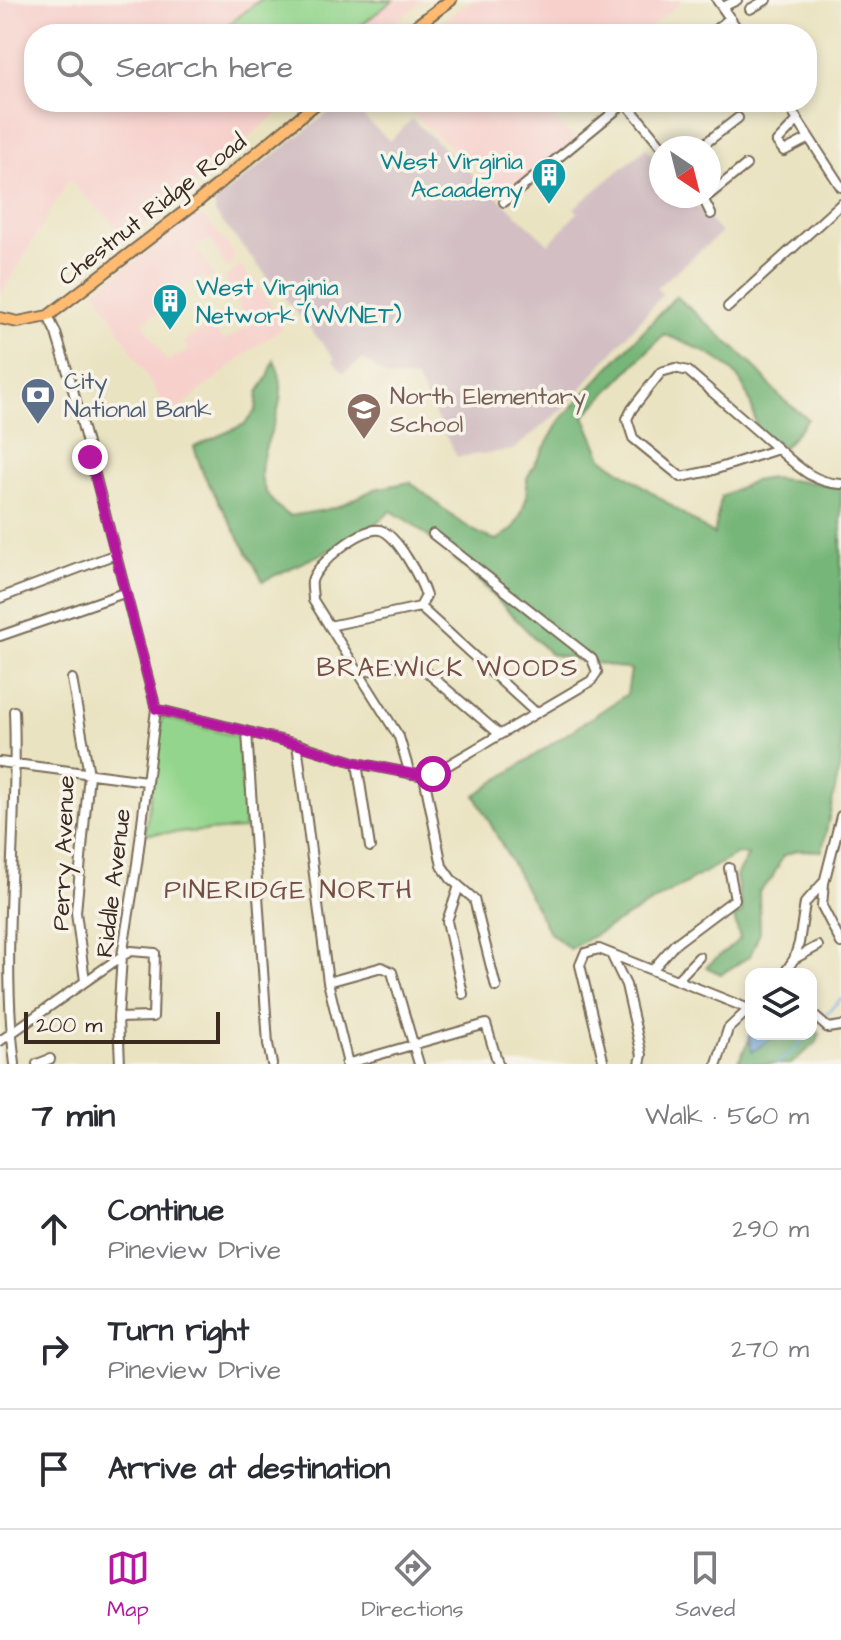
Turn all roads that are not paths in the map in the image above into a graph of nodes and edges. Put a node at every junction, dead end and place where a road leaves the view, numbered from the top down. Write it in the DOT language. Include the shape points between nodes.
graph roads {
  1 [pos="451,0"];
  2 [pos="737,0"];
  3 [pos="766,0"];
  4 [pos="720,4"];
  5 [pos="750,9"];
  6 [pos="730,18"];
  7 [pos="419,24"];
  8 [pos="722,24"];
  9 [pos="734,24"];
  10 [pos="306,112"];
  11 [pos="614,112"];
  12 [pos="634,112"];
  13 [pos="793,112"];
  14 [pos="738,118"];
  15 [pos="798,120"];
  16 [pos="653,136"];
  17 [pos="715,136"];
  18 [pos="809,138"];
  19 [pos="746,165"];
  20 [pos="721,184"];
  21 [pos="841,187"];
  22 [pos="504,202"];
  23 [pos="841,204"];
  24 [pos="709,208"];
  25 [pos="711,214"];
  26 [pos="728,307"];
  27 [pos="48,316"];
  28 [pos="0,318"];
  29 [pos="778,449"];
  30 [pos="841,484"];
  31 [pos="433,534"];
  32 [pos="116,554"];
  33 [pos="124,593"];
  34 [pos="0,598"];
  35 [pos="420,607"];
  36 [pos="329,626"];
  37 [pos="0,636"];
  38 [pos="360,672"];
  39 [pos="72,679"];
  40 [pos="156,709"];
  41 [pos="14,711"];
  42 [pos="535,712"];
  43 [pos="247,732"];
  44 [pos="498,733"];
  45 [pos="297,744"];
  46 [pos="0,762"];
  47 [pos="357,763"];
  48 [pos="16,765"];
  49 [pos="89,774"];
  50 [pos="410,774"];
  51 [pos="424,776"];
  52 [pos="146,781"];
  53 [pos="841,816"];
  54 [pos="370,847"];
  55 [pos="729,868"];
  56 [pos="824,883"];
  57 [pos="459,886"];
  58 [pos="841,943"];
  59 [pos="818,946"];
  60 [pos="611,953"];
  61 [pos="122,956"];
  62 [pos="699,957"];
  63 [pos="794,959"];
  64 [pos="788,968"];
  65 [pos="652,970"];
  66 [pos="3,974"];
  67 [pos="677,980"];
  68 [pos="85,981"];
  69 [pos="328,982"];
  70 [pos="496,987"];
  71 [pos="463,994"];
  72 [pos="745,1006"];
  73 [pos="745,1013"];
  74 [pos="118,1018"];
  75 [pos="817,1018"];
  76 [pos="841,1026"];
  77 [pos="9,1035"];
  78 [pos="0,1041"];
  79 [pos="413,1044"];
  80 [pos="50,1059"];
  81 [pos="15,1064"];
  82 [pos="37,1064"];
  83 [pos="120,1064"];
  84 [pos="272,1064"];
  85 [pos="347,1064"];
  86 [pos="419,1064"];
  87 [pos="498,1064"];
  88 [pos="604,1064"];
  89 [pos="640,1064"];
  90 [pos="717,1064"];
  1 -- 7 [label="main road"];
  2 -- 4 [label="street"];
  3 -- 5 [label="street"];
  4 -- 6 [label="street"];
  6 -- 8 [label="street"];
  6 -- 9 [label="street"];
  10 -- 27 [label="main road, Chestnut Ridge Road"];
  11 -- 22 [label="street"];
  12 -- 16 [label="street"];
  13 -- 15 [label="street"];
  14 -- 17 [label="street"];
  15 -- 18 [label="street"];
  15 -- 18 [label="street" via="777,142 784,151"];
  18 -- 21 [label="street"];
  19 -- 20 [label="street"];
  23 -- 26 [label="street"];
  24 -- 25 [label="street"];
  27 -- 28 [label="main road, Chestnut Ridge Road" via="18,322"];
  27 -- 32 [label="street"];
  29 -- 29 [label="street" via="688,371 675,368 661,372 627,419 633,438 681,477"];
  29 -- 30 [label="street" via="809,476"];
  31 -- 42 [label="street" via="592,659 597,672 591,681"];
  32 -- 33 [label="street"];
  32 -- 34 [label="street"];
  33 -- 37 [label="street"];
  33 -- 40 [label="street"];
  35 -- 36 [label="street"];
  35 -- 36 [label="street" via="426,596 421,580 389,533 377,529 361,533 320,566 312,582 313,600"];
  35 -- 42 [label="street"];
  36 -- 38 [label="street"];
  38 -- 44 [label="street" via="405,664 423,669"];
  38 -- 50 [label="street" via="399,737"];
  39 -- 49 [label="street, Perry Avenue"];
  40 -- 43 [label="street"];
  40 -- 52 [label="street, Riddle Avenue"];
  41 -- 48 [label="street"];
  42 -- 44 [label="street"];
  43 -- 45 [label="street"];
  43 -- 84 [label="street"];
  44 -- 51 [label="street"];
  45 -- 47 [label="street"];
  45 -- 69 [label="street"];
  46 -- 48 [label="street"];
  47 -- 50 [label="street"];
  47 -- 54 [label="street"];
  48 -- 49 [label="street"];
  48 -- 66 [label="street"];
  49 -- 52 [label="street"];
  49 -- 68 [label="street, Perry Avenue" via="76,912"];
  50 -- 51 [label="street"];
  51 -- 57 [label="street" via="442,866"];
  52 -- 61 [label="street, Riddle Avenue"];
  53 -- 56 [label="street"];
  55 -- 65 [label="street" via="735,899 675,944"];
  56 -- 58 [label="street" via="822,906"];
  56 -- 63 [label="street" via="805,903"];
  57 -- 70 [label="street" via="474,899"];
  57 -- 71 [label="street" via="447,921"];
  59 -- 63 [label="street"];
  60 -- 65 [label="street"];
  60 -- 88 [label="street" via="585,953 580,965"];
  60 -- 89 [label="street" via="626,985"];
  61 -- 68 [label="street"];
  61 -- 74 [label="street, Riddle Avenue"];
  61 -- 74 [label="street" via="131,951 155,953 153,1017"];
  62 -- 67 [label="street"];
  63 -- 64 [label="street"];
  65 -- 67 [label="street"];
  66 -- 77 [label="street"];
  67 -- 72 [label="street"];
  68 -- 77 [label="street"];
  69 -- 79 [label="street" via="382,967 392,972"];
  69 -- 85 [label="street"];
  73 -- 90 [label="street" via="728,1029"];
  74 -- 83 [label="street, Riddle Avenue"];
  75 -- 76 [label="street" via="828,1028"];
  77 -- 78 [label="street"];
  77 -- 81 [label="street"];
  79 -- 85 [label="street"];
  79 -- 86 [label="street"];
  79 -- 87 [label="street" via="486,1024"];
  80 -- 82 [label="street"];
}
